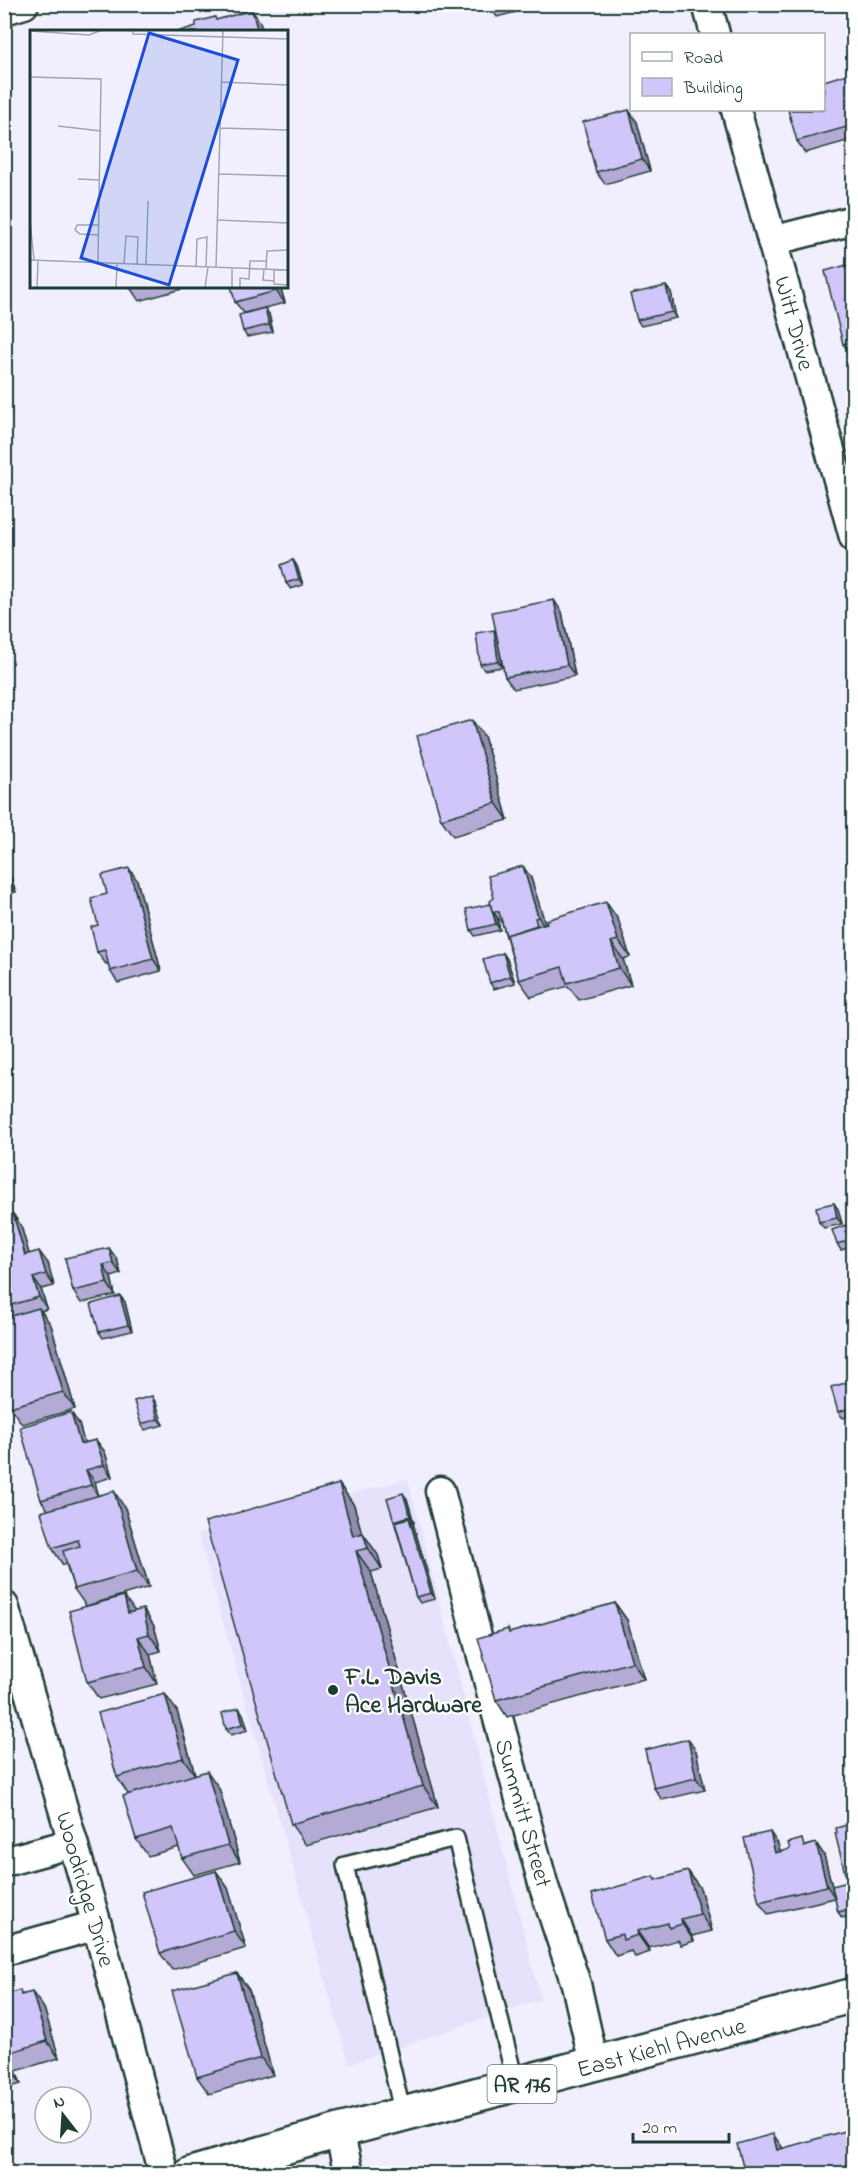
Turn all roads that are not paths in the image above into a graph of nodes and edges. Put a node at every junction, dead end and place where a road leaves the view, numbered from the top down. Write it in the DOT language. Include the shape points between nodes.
graph roads {
  1 [pos="24,4"];
  2 [pos="707,4"];
  3 [pos="4,10"];
  4 [pos="715,33"];
  5 [pos="736,111"];
  6 [pos="854,220"];
  7 [pos="772,241"];
  8 [pos="854,537"];
  9 [pos="440,1491"];
  10 [pos="4,1606"];
  11 [pos="73,1844"];
  12 [pos="4,1862"];
  13 [pos="97,1925"];
  14 [pos="4,1951"];
  15 [pos="854,1995"];
  16 [pos="594,2064"];
  17 [pos="516,2085"];
  18 [pos="403,2115"];
  19 [pos="339,2131"];
  20 [pos="164,2174"];
  21 [pos="191,2174"];
  22 [pos="349,2174"];
  1 -- 3 [label="street"];
  2 -- 4 [label="street"];
  5 -- 7 [label="street, Witt Drive"];
  6 -- 7 [label="street"];
  7 -- 8 [label="street, Witt Drive"];
  9 -- 16 [label="street, Summitt Street" via="544,1887 576,1984"];
  10 -- 11 [label="street, Woodridge Drive"];
  11 -- 12 [label="street"];
  11 -- 13 [label="street, Woodridge Drive"];
  13 -- 14 [label="street"];
  13 -- 20 [label="street, Woodridge Drive"];
  15 -- 16 [label="main road, East Kiehl Avenue / AR 176"];
  16 -- 17 [label="main road, East Kiehl Avenue / AR 176"];
  17 -- 18 [label="main road, East Kiehl Avenue / AR 176"];
  17 -- 18 [label="lane" via="456,1838 345,1865"];
  18 -- 19 [label="main road, East Kiehl Avenue / AR 176"];
  19 -- 21 [label="main road, East Kiehl Avenue / AR 176"];
  19 -- 22 [label="street"];
}
